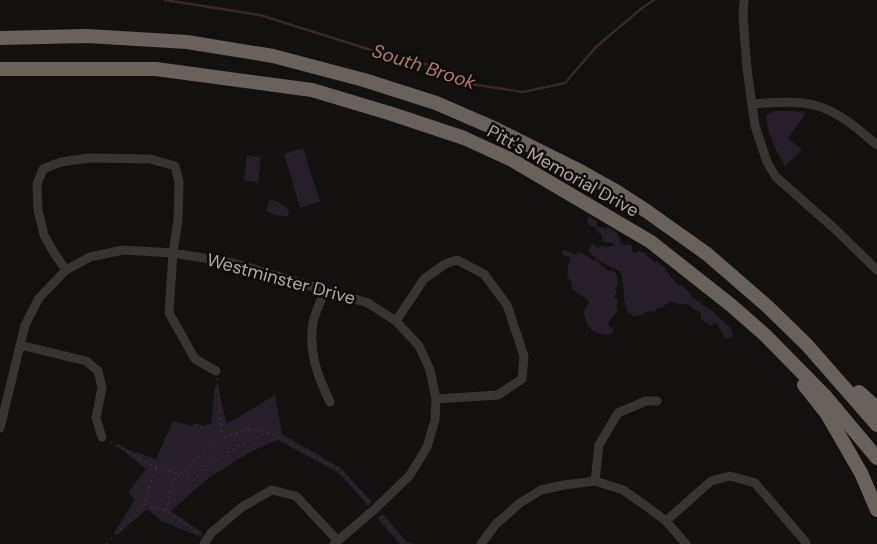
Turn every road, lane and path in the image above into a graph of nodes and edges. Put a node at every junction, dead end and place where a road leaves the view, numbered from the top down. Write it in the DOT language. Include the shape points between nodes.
graph roads {
  1 [pos="744,0"];
  2 [pos="0,38"];
  3 [pos="0,69"];
  4 [pos="752,104"];
  5 [pos="877,146"];
  6 [pos="173,253"];
  7 [pos="66,270"];
  8 [pos="877,270"];
  9 [pos="697,279"];
  10 [pos="325,290"];
  11 [pos="396,321"];
  12 [pos="20,345"];
  13 [pos="807,345"];
  14 [pos="216,371"];
  15 [pos="436,399"];
  16 [pos="657,401"];
  17 [pos="330,402"];
  18 [pos="877,408"];
  19 [pos="877,425"];
  20 [pos="0,428"];
  21 [pos="268,432"];
  22 [pos="102,437"];
  23 [pos="223,437"];
  24 [pos="877,458"];
  25 [pos="156,467"];
  26 [pos="179,474"];
  27 [pos="595,481"];
  28 [pos="144,504"];
  29 [pos="370,504"];
  30 [pos="877,510"];
  31 [pos="166,511"];
  32 [pos="380,514"];
  33 [pos="666,521"];
  34 [pos="205,541"];
  35 [pos="336,543"];
  36 [pos="106,544"];
  37 [pos="404,544"];
  38 [pos="481,544"];
  39 [pos="686,544"];
  40 [pos="806,544"];
  1 -- 4 [label="street" via="744,34"];
  2 -- 13 [label="highway, Pitt's Memorial Drive" via="87,36 187,42 273,56 436,103 496,128 582,172 645,210 707,254"];
  3 -- 9 [label="highway, Pitt's Memorial Drive" via="156,69 312,90 392,114 464,138 512,160 651,242"];
  4 -- 5 [label="street" via="782,102 816,106 842,117"];
  4 -- 8 [label="street" via="754,126 776,177"];
  6 -- 7 [label="street, Westminster Drive" via="123,250 90,257"];
  6 -- 7 [label="street" via="179,182 175,166 150,159 89,158 61,162 43,169 37,184 38,210 44,235"];
  6 -- 10 [label="street, Westminster Drive" via="233,263"];
  6 -- 14 [label="street" via="169,313 195,359"];
  7 -- 12 [label="street, Westminster Drive" via="39,298 25,325"];
  9 -- 24 [label="highway, Pitt's Memorial Drive" via="732,306 785,356 826,397"];
  9 -- 30 [label="highway" via="805,386 827,414 861,473"];
  10 -- 11 [label="street, Westminster Drive" via="368,303"];
  10 -- 17 [label="street" via="313,323 312,353 317,376"];
  11 -- 15 [label="street, Westminster Drive" via="418,346 430,370"];
  11 -- 15 [label="street" via="424,280 445,264 457,260 484,274 507,305 524,356 522,379 498,395"];
  12 -- 20 [label="street, Westminster Drive"];
  12 -- 22 [label="street" via="86,361 98,371 102,388 96,418"];
  13 -- 18 [label="highway"];
  13 -- 19 [label="highway, Pitt's Memorial Drive"];
  14 -- 23 [label="path"];
  15 -- 35 [label="street, Westminster Drive" via="435,420 427,447 410,475"];
  16 -- 27 [label="street" via="646,400 618,413 599,445"];
  21 -- 23 [label="path" via="249,429"];
  21 -- 26 [label="path" via="191,474"];
  21 -- 29 [label="path" via="340,471"];
  22 -- 25 [label="path"];
  23 -- 26 [label="path"];
  25 -- 26 [label="path"];
  25 -- 28 [label="path"];
  26 -- 31 [label="path" via="173,482"];
  27 -- 33 [label="street" via="623,490"];
  27 -- 38 [label="street" via="541,490 496,524"];
  28 -- 31 [label="path"];
  28 -- 36 [label="path"];
  31 -- 34 [label="path"];
  32 -- 37 [label="path"];
  33 -- 39 [label="street"];
  33 -- 40 [label="street" via="711,481 730,476 755,483"];
  34 -- 35 [label="street" via="242,507 272,490 296,496"];
}
